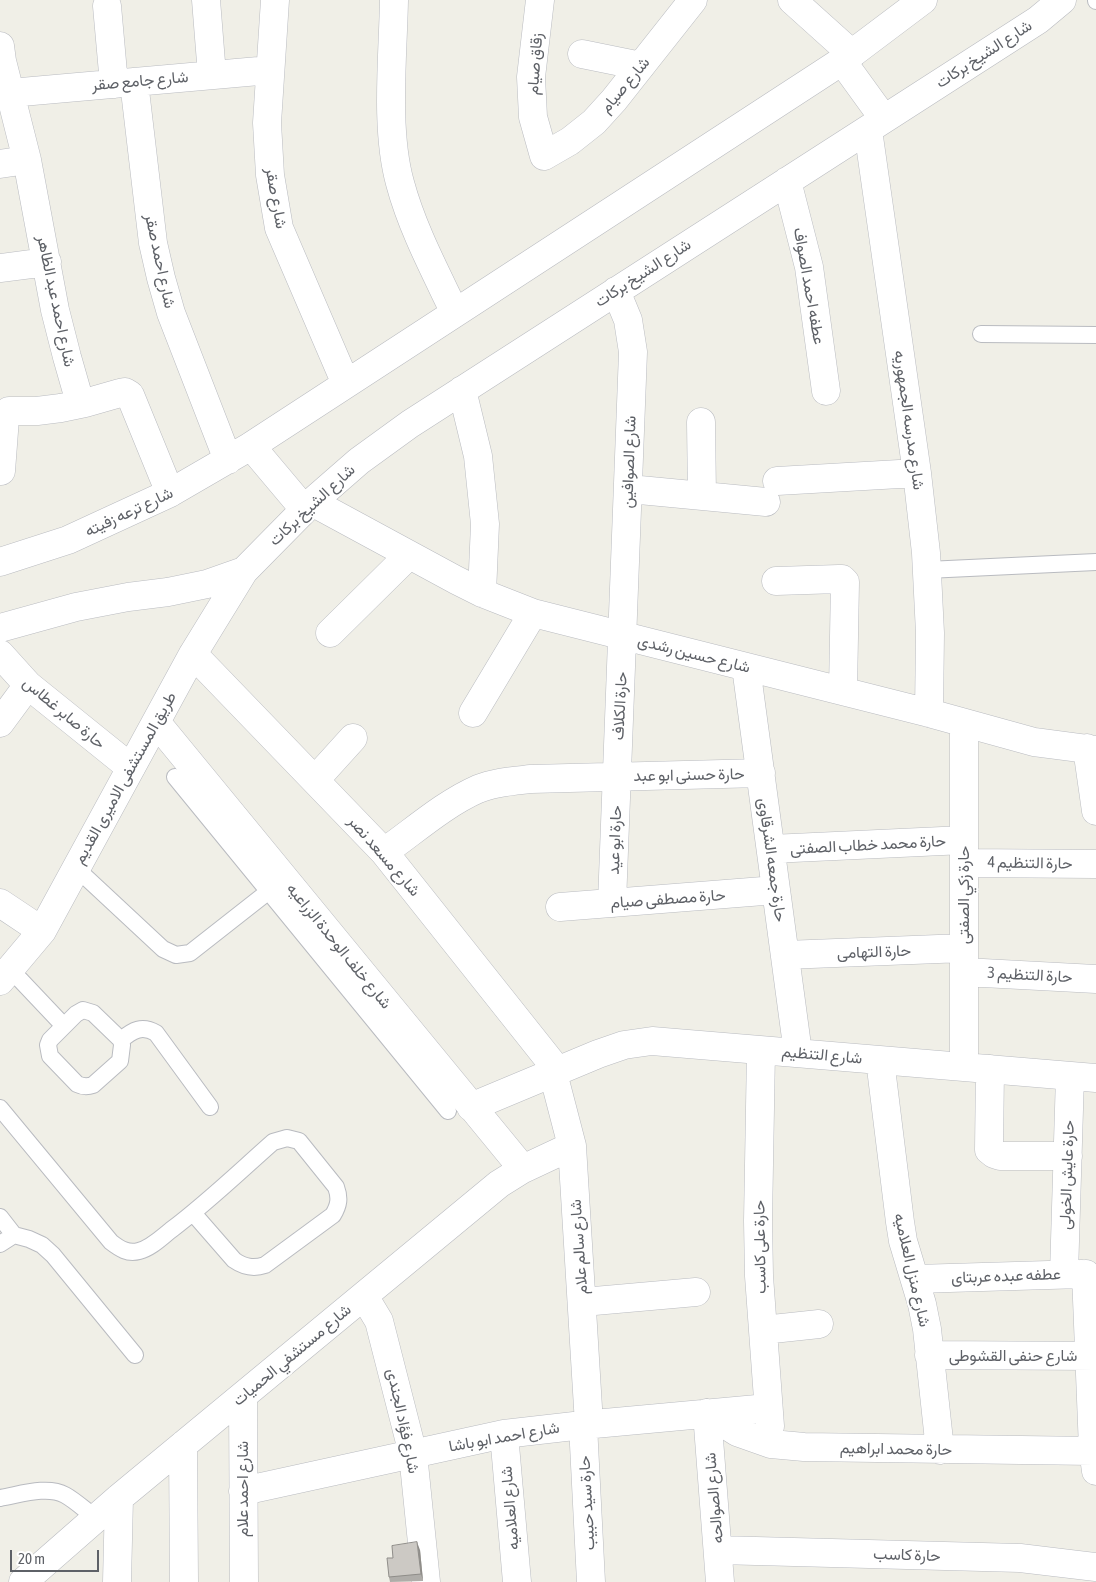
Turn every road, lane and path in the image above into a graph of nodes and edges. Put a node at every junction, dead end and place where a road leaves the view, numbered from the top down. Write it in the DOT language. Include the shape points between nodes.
graph roads {
  1 [pos="206,0"];
  2 [pos="275,0"];
  3 [pos="394,0"];
  4 [pos="540,0"];
  5 [pos="693,0"];
  6 [pos="792,0"];
  7 [pos="923,0"];
  8 [pos="1062,0"];
  9 [pos="107,6"];
  10 [pos="582,54"];
  11 [pos="1,56"];
  12 [pos="847,58"];
  13 [pos="641,66"];
  14 [pos="270,70"];
  15 [pos="212,75"];
  16 [pos="124,83"];
  17 [pos="10,93"];
  18 [pos="876,124"];
  19 [pos="544,156"];
  20 [pos="27,160"];
  21 [pos="0,164"];
  22 [pos="787,182"];
  23 [pos="47,262"];
  24 [pos="0,268"];
  25 [pos="616,291"];
  26 [pos="455,313"];
  27 [pos="981,334"];
  28 [pos="1096,335"];
  29 [pos="346,384"];
  30 [pos="462,390"];
  31 [pos="826,391"];
  32 [pos="85,402"];
  33 [pos="701,422"];
  34 [pos="251,446"];
  35 [pos="228,460"];
  36 [pos="1,471"];
  37 [pos="917,473"];
  38 [pos="628,489"];
  39 [pos="170,493"];
  40 [pos="702,496"];
  41 [pos="308,506"];
  42 [pos="410,555"];
  43 [pos="0,562"];
  44 [pos="1096,562"];
  45 [pos="927,570"];
  46 [pos="244,571"];
  47 [pos="776,581"];
  48 [pos="482,593"];
  49 [pos="533,613"];
  50 [pos="0,628"];
  51 [pos="330,633"];
  52 [pos="624,636"];
  53 [pos="0,654"];
  54 [pos="193,654"];
  55 [pos="746,667"];
  56 [pos="28,685"];
  57 [pos="843,691"];
  58 [pos="473,713"];
  59 [pos="929,713"];
  60 [pos="156,722"];
  61 [pos="0,723"];
  62 [pos="964,723"];
  63 [pos="353,738"];
  64 [pos="1091,749"];
  65 [pos="132,768"];
  66 [pos="761,774"];
  67 [pos="617,776"];
  68 [pos="175,777"];
  69 [pos="316,780"];
  70 [pos="1096,811"];
  71 [pos="771,850"];
  72 [pos="964,851"];
  73 [pos="384,852"];
  74 [pos="1096,864"];
  75 [pos="76,868"];
  76 [pos="776,890"];
  77 [pos="269,891"];
  78 [pos="0,903"];
  79 [pos="612,903"];
  80 [pos="560,907"];
  81 [pos="42,931"];
  82 [pos="785,955"];
  83 [pos="964,960"];
  84 [pos="5,975"];
  85 [pos="1096,979"];
  86 [pos="64,1026"];
  87 [pos="121,1040"];
  88 [pos="762,1051"];
  89 [pos="798,1054"];
  90 [pos="880,1060"];
  91 [pos="964,1067"];
  92 [pos="990,1069"];
  93 [pos="556,1072"];
  94 [pos="1083,1077"];
  95 [pos="210,1107"];
  96 [pos="0,1108"];
  97 [pos="460,1109"];
  98 [pos="572,1146"];
  99 [pos="1068,1156"];
  100 [pos="523,1169"];
  101 [pos="193,1213"];
  102 [pos="0,1217"];
  103 [pos="14,1235"];
  104 [pos="0,1244"];
  105 [pos="1082,1274"];
  106 [pos="916,1279"];
  107 [pos="696,1292"];
  108 [pos="364,1296"];
  109 [pos="583,1302"];
  110 [pos="819,1324"];
  111 [pos="763,1330"];
  112 [pos="134,1355"];
  113 [pos="929,1355"];
  114 [pos="1093,1356"];
  115 [pos="243,1396"];
  116 [pos="768,1408"];
  117 [pos="707,1413"];
  118 [pos="586,1424"];
  119 [pos="504,1434"];
  120 [pos="771,1444"];
  121 [pos="183,1445"];
  122 [pos="940,1450"];
  123 [pos="413,1454"];
  124 [pos="1094,1455"];
  125 [pos="243,1491"];
  126 [pos="0,1498"];
  127 [pos="119,1498"];
  128 [pos="96,1518"];
  129 [pos="718,1550"];
  130 [pos="1096,1567"];
  131 [pos="23,1582"];
  132 [pos="117,1582"];
  133 [pos="184,1582"];
  134 [pos="244,1582"];
  135 [pos="426,1582"];
  136 [pos="517,1582"];
  137 [pos="591,1582"];
  138 [pos="720,1582"];
  1 -- 15 [label="street"];
  2 -- 14 [label="street, شارع صقر"];
  3 -- 26 [label="street" via="392,136 400,182 414,226"];
  4 -- 19 [label="street, زقاق صيام" via="530,77 533,118"];
  5 -- 13 [label="street, شارع صيام"];
  6 -- 12 [label="street"];
  7 -- 12 [label="street"];
  8 -- 18 [label="street, شارع الشيخ بركات" via="1038,20"];
  9 -- 16 [label="street, شارع احمد صقر"];
  10 -- 13 [label="street"];
  11 -- 17 [label="street, شارع احمد عبد الظاهر"];
  12 -- 18 [label="street"];
  12 -- 26 [label="street"];
  13 -- 19 [label="street, شارع صيام" via="594,122"];
  14 -- 15 [label="street, شارع جامع صقر"];
  14 -- 29 [label="street, شارع صقر" via="267,123 270,176 279,228"];
  15 -- 16 [label="street, شارع جامع صقر"];
  16 -- 17 [label="street, شارع جامع صقر"];
  16 -- 35 [label="street, شارع احمد صقر" via="161,278 171,313"];
  17 -- 20 [label="street, شارع احمد عبد الظاهر"];
  18 -- 22 [label="street, شارع الشيخ بركات"];
  18 -- 37 [label="street, شارع مدرسه الجمهوريه"];
  20 -- 21 [label="street"];
  20 -- 23 [label="street, شارع احمد عبد الظاهر"];
  22 -- 25 [label="street, شارع الشيخ بركات"];
  22 -- 31 [label="street, عطفه احمد الصواف" via="809,267"];
  23 -- 24 [label="street"];
  23 -- 32 [label="street, شارع احمد عبد الظاهر" via="67,357 80,398"];
  25 -- 30 [label="street, شارع الشيخ بركات"];
  25 -- 38 [label="street, شارع الصوافين" via="628,320 633,352"];
  26 -- 29 [label="street"];
  27 -- 28 [label="lane"];
  29 -- 34 [label="street"];
  30 -- 41 [label="street, شارع الشيخ بركات" via="366,456"];
  30 -- 48 [label="street" via="478,456 485,524"];
  32 -- 36 [label="street" via="37,411 9,411 6,414"];
  32 -- 39 [label="street" via="125,392 130,395"];
  33 -- 40 [label="street"];
  34 -- 35 [label="street, شارع ترعه زفيته"];
  34 -- 41 [label="street"];
  35 -- 39 [label="street, شارع ترعه زفيته"];
  37 -- 40 [label="street"];
  37 -- 45 [label="street, شارع مدرسه الجمهوريه"];
  38 -- 40 [label="street"];
  38 -- 52 [label="street, شارع الصوافين"];
  39 -- 43 [label="street, شارع ترعه زفيته" via="68,540"];
  41 -- 42 [label="street, شارع حسين رشدى"];
  41 -- 46 [label="street, شارع الشيخ بركات"];
  42 -- 48 [label="street, شارع حسين رشدى"];
  42 -- 51 [label="street"];
  44 -- 45 [label="lane"];
  45 -- 59 [label="street, شارع مدرسه الجمهوريه"];
  46 -- 50 [label="street" via="207,584 76,607"];
  46 -- 54 [label="street, طريق المستشفى الاميرى القديم"];
  47 -- 57 [label="street" via="842,579 845,582"];
  48 -- 49 [label="street, شارع حسين رشدى"];
  49 -- 52 [label="street, شارع حسين رشدى"];
  49 -- 58 [label="street"];
  52 -- 55 [label="street, شارع حسين رشدى"];
  52 -- 67 [label="street, حارة الكلاف"];
  53 -- 56 [label="street, حارة صابر غطاس"];
  54 -- 60 [label="street, طريق المستشفى الاميرى القديم"];
  54 -- 69 [label="street, شارع مسعد نصر"];
  55 -- 57 [label="street, شارع حسين رشدى"];
  55 -- 66 [label="street, حارة جمعه الشرقاوى"];
  56 -- 61 [label="street"];
  56 -- 65 [label="street, حارة صابر غطاس"];
  57 -- 59 [label="street, شارع حسين رشدى"];
  59 -- 62 [label="street, شارع حسين رشدى"];
  60 -- 65 [label="street, طريق المستشفى الاميرى القديم"];
  60 -- 97 [label="street, شارع خلف الوحدة الزراعيه"];
  62 -- 64 [label="street, شارع حسين رشدى" via="1034,742"];
  62 -- 72 [label="street, حارة زكي الصفتى"];
  63 -- 69 [label="street"];
  64 -- 70 [label="street"];
  65 -- 75 [label="street, طريق المستشفى الاميرى القديم"];
  66 -- 67 [label="street, حارة حسنى ابو عبد"];
  66 -- 71 [label="street, حارة جمعه الشرقاوى"];
  67 -- 73 [label="street, حارة حسنى ابو عبد" via="531,779 480,789 456,801"];
  67 -- 79 [label="street, حارة ابو عيد"];
  68 -- 77 [label="lane"];
  69 -- 73 [label="street, شارع مسعد نصر"];
  71 -- 72 [label="street, حارة محمد خطاب الصفتى"];
  71 -- 76 [label="street, حارة جمعه الشرقاوى"];
  72 -- 74 [label="street, حارة التنظيم 4"];
  72 -- 83 [label="street, حارة زكي الصفتى"];
  73 -- 93 [label="street, شارع مسعد نصر"];
  75 -- 77 [label="lane" via="163,949 176,955 190,954"];
  75 -- 81 [label="street, طريق المستشفى الاميرى القديم"];
  76 -- 79 [label="street, حارة مصطفى صيام"];
  76 -- 82 [label="street, حارة جمعه الشرقاوى"];
  77 -- 97 [label="lane"];
  78 -- 81 [label="street"];
  79 -- 80 [label="street, حارة مصطفى صيام"];
  81 -- 84 [label="street, طريق المستشفى الاميرى القديم"];
  82 -- 83 [label="street, حارة التهامى"];
  82 -- 89 [label="street, حارة جمعه الشرقاوى"];
  83 -- 85 [label="street, حارة التنظيم 3"];
  83 -- 91 [label="street, حارة زكي الصفتى"];
  84 -- 86 [label="lane"];
  86 -- 87 [label="lane" via="80,1011 89,1011"];
  86 -- 87 [label="lane" via="50,1040 48,1051 53,1060 82,1087 93,1085 120,1061"];
  87 -- 95 [label="lane" via="137,1029 156,1033"];
  88 -- 89 [label="street, شارع التنظيم"];
  88 -- 93 [label="street, شارع التنظيم" via="652,1041 624,1045"];
  88 -- 111 [label="street, حارة على كاسب" via="758,1220"];
  89 -- 90 [label="street, شارع التنظيم"];
  90 -- 91 [label="street, شارع التنظيم"];
  90 -- 106 [label="street, شارع منزل العلاميه" via="903,1241"];
  91 -- 92 [label="street, شارع التنظيم"];
  92 -- 94 [label="street, شارع التنظيم"];
  92 -- 99 [label="street" via="989,1150 1000,1156"];
  93 -- 97 [label="street, شارع التنظيم"];
  93 -- 98 [label="street, شارع سالم علام"];
  94 -- 99 [label="street, حارة عايش الخولى"];
  96 -- 101 [label="lane" via="118,1248 127,1252 147,1248"];
  97 -- 100 [label="street, شارع خلف الوحدة الزراعيه"];
  98 -- 100 [label="street, شارع مستشفي الحميات"];
  98 -- 109 [label="street, شارع سالم علام"];
  99 -- 105 [label="street, حارة عايش الخولى"];
  100 -- 108 [label="street, شارع مستشفي الحميات" via="499,1184"];
  101 -- 101 [label="lane" via="273,1142 287,1138 299,1142 336,1187 339,1202 333,1215 265,1265 252,1268 234,1260"];
  102 -- 103 [label="lane"];
  103 -- 104 [label="lane"];
  103 -- 112 [label="lane" via="29,1238 53,1255"];
  105 -- 106 [label="street, عطفه عبده عربتاى"];
  105 -- 114 [label="street, حارة عايش الخولى"];
  106 -- 113 [label="street, شارع منزل العلاميه"];
  107 -- 109 [label="street"];
  108 -- 115 [label="street, شارع مستشفي الحميات"];
  108 -- 123 [label="street, شارع فؤاد الجندى" via="379,1321"];
  109 -- 118 [label="street, شارع سالم علام"];
  110 -- 111 [label="street"];
  111 -- 116 [label="street, حارة على كاسب"];
  113 -- 114 [label="street, شارع حنفى القشوطى"];
  113 -- 122 [label="street, شارع منزل العلاميه"];
  114 -- 124 [label="street, حارة عايش الخولى"];
  115 -- 121 [label="street, شارع مستشفي الحميات"];
  115 -- 125 [label="street, شارع احمد علام"];
  116 -- 117 [label="street, شارع احمد ابو باشا"];
  116 -- 120 [label="street, حارة على كاسب"];
  117 -- 118 [label="street, شارع احمد ابو باشا"];
  117 -- 120 [label="street, حارة محمد ابراهيم" via="737,1432"];
  117 -- 129 [label="street, شارع الصوالحه"];
  118 -- 119 [label="street, شارع احمد ابو باشا"];
  118 -- 137 [label="street, حارة سيد حبيب"];
  119 -- 123 [label="street, شارع احمد ابو باشا"];
  119 -- 136 [label="street, شارع العلاميه"];
  120 -- 122 [label="street, حارة محمد ابراهيم"];
  121 -- 127 [label="street, شارع مستشفي الحميات"];
  121 -- 133 [label="street"];
  122 -- 124 [label="street, حارة محمد ابراهيم"];
  123 -- 125 [label="street, شارع احمد ابو باشا"];
  123 -- 135 [label="street, شارع فؤاد الجندى"];
  125 -- 134 [label="street, شارع احمد علام"];
  126 -- 128 [label="lane" via="44,1491 64,1494"];
  127 -- 128 [label="street, شارع مستشفي الحميات"];
  127 -- 132 [label="street"];
  128 -- 131 [label="street, شارع مستشفي الحميات"];
  129 -- 130 [label="street, حارة كاسب" via="1020,1558"];
  129 -- 138 [label="street, شارع الصوالحه"];
}
